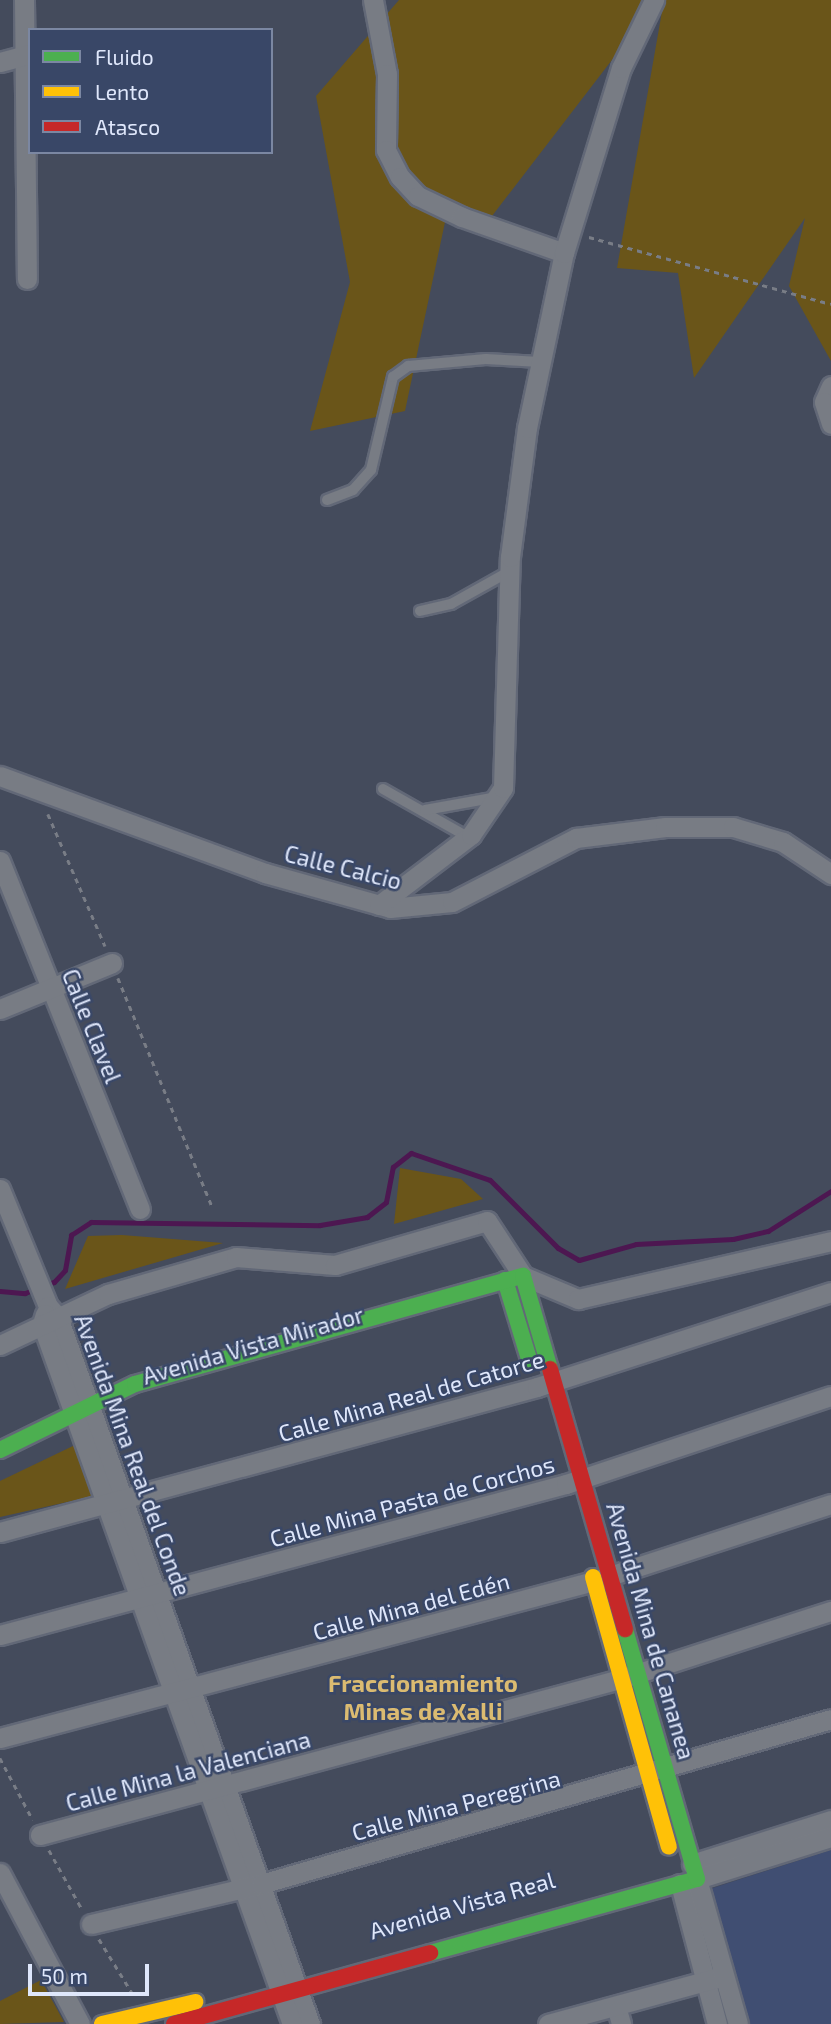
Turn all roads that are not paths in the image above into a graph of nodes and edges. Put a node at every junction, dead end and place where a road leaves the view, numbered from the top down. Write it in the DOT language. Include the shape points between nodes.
graph roads {
  1 [pos="24,0"];
  2 [pos="373,0"];
  3 [pos="654,0"];
  4 [pos="27,55"];
  5 [pos="0,62"];
  6 [pos="564,253"];
  7 [pos="27,279"];
  8 [pos="540,362"];
  9 [pos="831,386"];
  10 [pos="831,424"];
  11 [pos="327,500"];
  12 [pos="510,571"];
  13 [pos="420,611"];
  14 [pos="0,776"];
  15 [pos="383,789"];
  16 [pos="499,794"];
  17 [pos="414,809"];
  18 [pos="468,837"];
  19 [pos="0,861"];
  20 [pos="831,874"];
  21 [pos="379,905"];
  22 [pos="112,963"];
  23 [pos="50,987"];
  24 [pos="0,1009"];
  25 [pos="0,1189"];
  26 [pos="140,1209"];
  27 [pos="831,1241"];
  28 [pos="522,1287"];
  29 [pos="831,1292"];
  30 [pos="48,1312"];
  31 [pos="307,1336"];
  32 [pos="0,1345"];
  33 [pos="312,1352"];
  34 [pos="545,1385"];
  35 [pos="831,1396"];
  36 [pos="85,1418"];
  37 [pos="0,1450"];
  38 [pos="0,1469"];
  39 [pos="575,1482"];
  40 [pos="116,1504"];
  41 [pos="831,1504"];
  42 [pos="0,1532"];
  43 [pos="602,1578"];
  44 [pos="150,1598"];
  45 [pos="831,1611"];
  46 [pos="0,1635"];
  47 [pos="629,1676"];
  48 [pos="184,1694"];
  49 [pos="831,1719"];
  50 [pos="0,1738"];
  51 [pos="657,1774"];
  52 [pos="219,1790"];
  53 [pos="831,1819"];
  54 [pos="40,1835"];
  55 [pos="820,1835"];
  56 [pos="0,1873"];
  57 [pos="686,1874"];
  58 [pos="253,1886"];
  59 [pos="91,1924"];
  60 [pos="724,1976"];
  61 [pos="705,1982"];
  62 [pos="288,1987"];
  63 [pos="618,2015"];
  64 [pos="80,2024"];
  65 [pos="102,2024"];
  66 [pos="174,2024"];
  67 [pos="292,2024"];
  68 [pos="310,2024"];
  69 [pos="548,2024"];
  70 [pos="717,2024"];
  71 [pos="738,2024"];
  1 -- 4 [label="street"];
  2 -- 6 [label="street" via="387,74 386,150 400,177 418,196 463,217"];
  3 -- 6 [label="street" via="621,68"];
  4 -- 5 [label="street"];
  4 -- 7 [label="street"];
  6 -- 8 [label="street"];
  8 -- 11 [label="lane" via="408,366 393,377 372,470 353,490"];
  8 -- 12 [label="street"];
  9 -- 10 [label="street" via="824,402"];
  12 -- 13 [label="lane" via="451,604"];
  12 -- 16 [label="street" via="508,761"];
  14 -- 21 [label="street, Calle Calcio" via="265,873"];
  15 -- 17 [label="lane"];
  16 -- 17 [label="lane" via="465,807"];
  16 -- 18 [label="street"];
  17 -- 18 [label="lane"];
  18 -- 21 [label="street"];
  19 -- 23 [label="street, Calle Clavel"];
  20 -- 21 [label="street, Calle Calcio" via="783,842 733,827 665,827 576,838 452,902 424,908"];
  22 -- 23 [label="street"];
  23 -- 24 [label="street"];
  23 -- 26 [label="street, Calle Clavel"];
  25 -- 30 [label="street, Avenida Mina Real del Conde"];
  27 -- 28 [label="street" via="590,1298"];
  28 -- 30 [label="street, Avenida Mina de Cananea" via="487,1221 335,1265 236,1257"];
  28 -- 31 [label="street, Avenida Vista Mirador"];
  28 -- 33 [label="street, Avenida Vista Mirador"];
  28 -- 34 [label="street, Avenida Mina de Cananea"];
  29 -- 34 [label="street, Calle Mina Real de Catorce"];
  30 -- 32 [label="street"];
  30 -- 36 [label="street, Avenida Mina Real del Conde"];
  31 -- 33 [label="street"];
  31 -- 36 [label="street, Avenida Vista Mirador" via="135,1384"];
  33 -- 36 [label="street, Avenida Vista Mirador"];
  34 -- 39 [label="street, Avenida Mina de Cananea"];
  34 -- 40 [label="street, Calle Mina Real de Catorce"];
  35 -- 39 [label="street, Calle Mina Pasta de Corchos"];
  36 -- 37 [label="street, Avenida Vista Mirador"];
  36 -- 38 [label="street, Avenida Vista Mirador"];
  36 -- 40 [label="street, Avenida Mina Real del Conde"];
  39 -- 43 [label="street, Avenida Mina de Cananea"];
  39 -- 44 [label="street, Calle Mina Pasta de Corchos"];
  40 -- 42 [label="street, Calle Mina Real de Catorce"];
  40 -- 44 [label="street, Avenida Mina Real del Conde"];
  41 -- 43 [label="street, Calle Mina del Edén"];
  43 -- 47 [label="street, Avenida Mina de Cananea"];
  43 -- 48 [label="street, Calle Mina del Edén"];
  44 -- 46 [label="street, Calle Mina Pasta de Corchos"];
  44 -- 48 [label="street, Avenida Mina Real del Conde"];
  45 -- 47 [label="street, Calle Mina la Valenciana"];
  47 -- 51 [label="street, Avenida Mina de Cananea"];
  47 -- 52 [label="street, Calle Mina la Valenciana"];
  48 -- 50 [label="street, Calle Mina del Edén"];
  48 -- 52 [label="street, Avenida Mina Real del Conde"];
  49 -- 51 [label="street, Calle Mina Peregrina"];
  51 -- 57 [label="street, Avenida Mina de Cananea"];
  51 -- 58 [label="street, Calle Mina Peregrina"];
  52 -- 54 [label="street, Calle Mina la Valenciana"];
  52 -- 58 [label="street, Avenida Mina Real del Conde"];
  53 -- 55 [label="street, Avenida Vista Real"];
  55 -- 57 [label="street, Avenida Vista Real"];
  56 -- 64 [label="street"];
  57 -- 60 [label="street, Avenida Mina de Cananea"];
  57 -- 61 [label="street, Avenida Mina de Cananea"];
  57 -- 62 [label="street, Avenida Vista Real"];
  58 -- 59 [label="street, Calle Mina Peregrina"];
  58 -- 62 [label="street, Avenida Mina Real del Conde"];
  60 -- 61 [label="street"];
  60 -- 71 [label="street, Avenida Mina de Cananea"];
  61 -- 63 [label="street"];
  61 -- 70 [label="street, Avenida Mina de Cananea"];
  62 -- 65 [label="street, Avenida Vista Real"];
  62 -- 66 [label="street, Avenida Vista Real"];
  62 -- 67 [label="street, Avenida Mina Real del Conde"];
  62 -- 68 [label="street, Avenida Mina Real del Conde"];
  63 -- 69 [label="street"];
}
